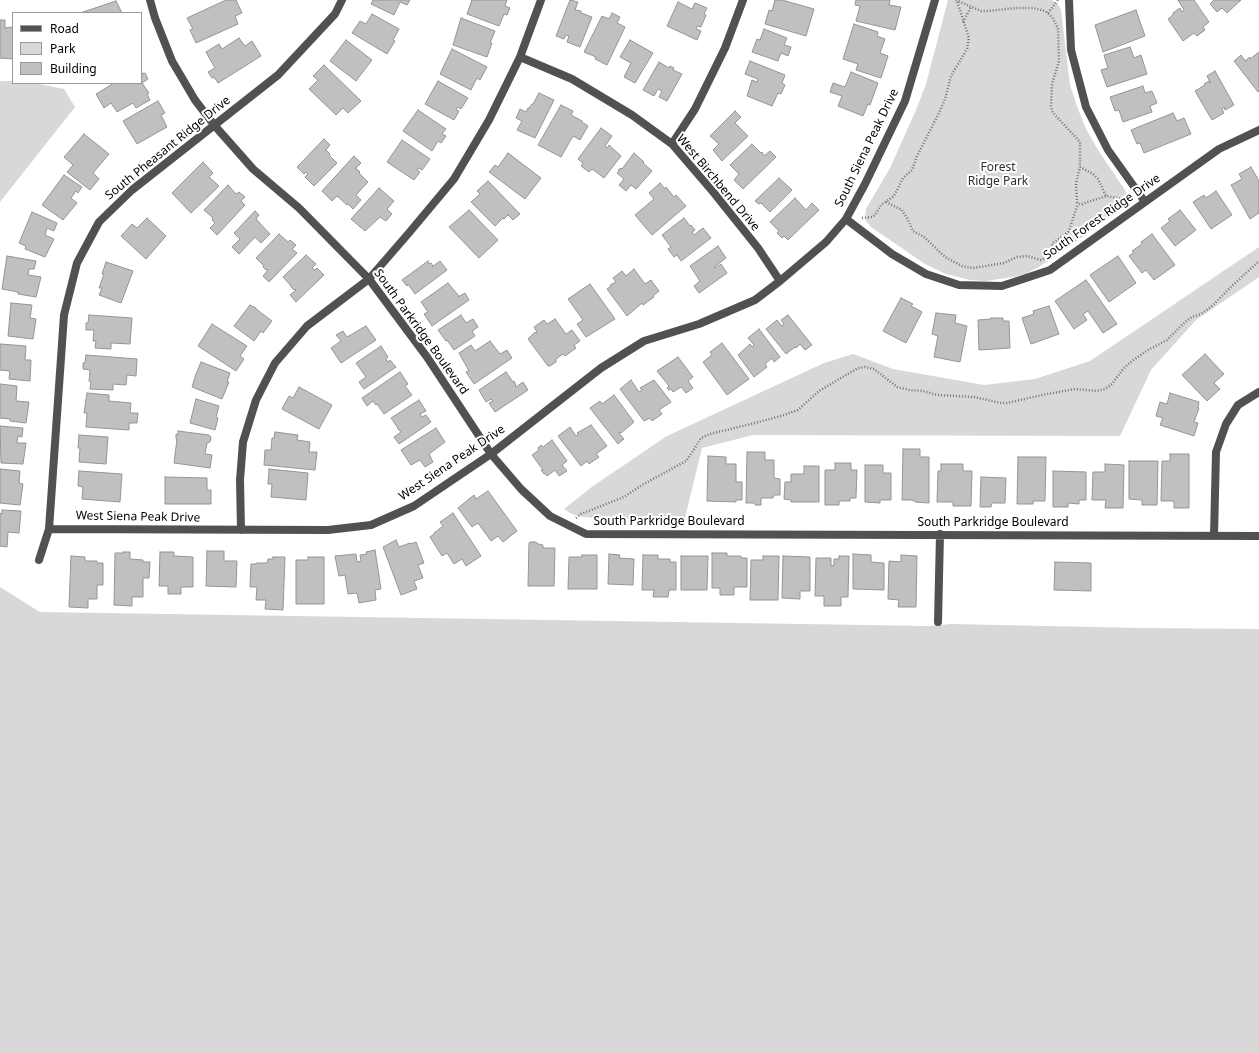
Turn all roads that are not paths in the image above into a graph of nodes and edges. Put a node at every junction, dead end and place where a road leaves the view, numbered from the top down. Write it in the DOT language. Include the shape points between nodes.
graph roads {
  1 [pos="150,0"];
  2 [pos="342,0"];
  3 [pos="541,0"];
  4 [pos="742,0"];
  5 [pos="935,0"];
  6 [pos="1069,0"];
  7 [pos="520,57"];
  8 [pos="215,126"];
  9 [pos="1259,130"];
  10 [pos="672,144"];
  11 [pos="1145,202"];
  12 [pos="846,218"];
  13 [pos="369,279"];
  14 [pos="780,281"];
  15 [pos="1259,392"];
  16 [pos="491,454"];
  17 [pos="49,529"];
  18 [pos="241,530"];
  19 [pos="940,534"];
  20 [pos="1214,536"];
  21 [pos="1259,536"];
  22 [pos="39,560"];
  23 [pos="938,622"];
  1 -- 8 [label="street, South Parkridge Boulevard" via="172,61 195,100"];
  2 -- 8 [label="street, South Pheasant Ridge Drive" via="335,14 278,75"];
  3 -- 7 [label="street"];
  4 -- 10 [label="street" via="725,48 695,110"];
  5 -- 12 [label="street, South Siena Peak Drive" via="905,101"];
  6 -- 11 [label="street" via="1071,50 1086,107 1108,150"];
  7 -- 10 [label="street, West Birchbend Drive" via="572,79 632,114"];
  7 -- 13 [label="street" via="489,120 454,179"];
  8 -- 13 [label="street, South Parkridge Boulevard" via="253,169 299,208"];
  8 -- 17 [label="street, South Pheasant Ridge Drive" via="132,190 99,222 77,263 64,315"];
  9 -- 11 [label="street, South Forest Ridge Drive" via="1219,149"];
  10 -- 14 [label="street, West Birchbend Drive" via="714,192"];
  11 -- 12 [label="street, South Forest Ridge Drive" via="1050,270 1002,286 959,285 926,274 892,254"];
  12 -- 14 [label="street, South Siena Peak Drive" via="826,242"];
  13 -- 16 [label="street, South Parkridge Boulevard" via="427,357"];
  13 -- 18 [label="street" via="307,326 275,363 256,400 244,442 240,480"];
  14 -- 16 [label="street, West Siena Peak Drive" via="755,300 699,324 644,341 601,368"];
  15 -- 20 [label="street" via="1238,405 1226,424 1216,452"];
  16 -- 18 [label="street, West Siena Peak Drive" via="414,506 371,525 328,530"];
  16 -- 19 [label="street, South Parkridge Boulevard" via="521,489 550,516 586,534"];
  17 -- 18 [label="street, West Siena Peak Drive"];
  17 -- 22 [label="street, South Pheasant Ridge Drive"];
  19 -- 20 [label="street, South Parkridge Boulevard"];
  19 -- 23 [label="street"];
  20 -- 21 [label="street, South Parkridge Boulevard"];
}
